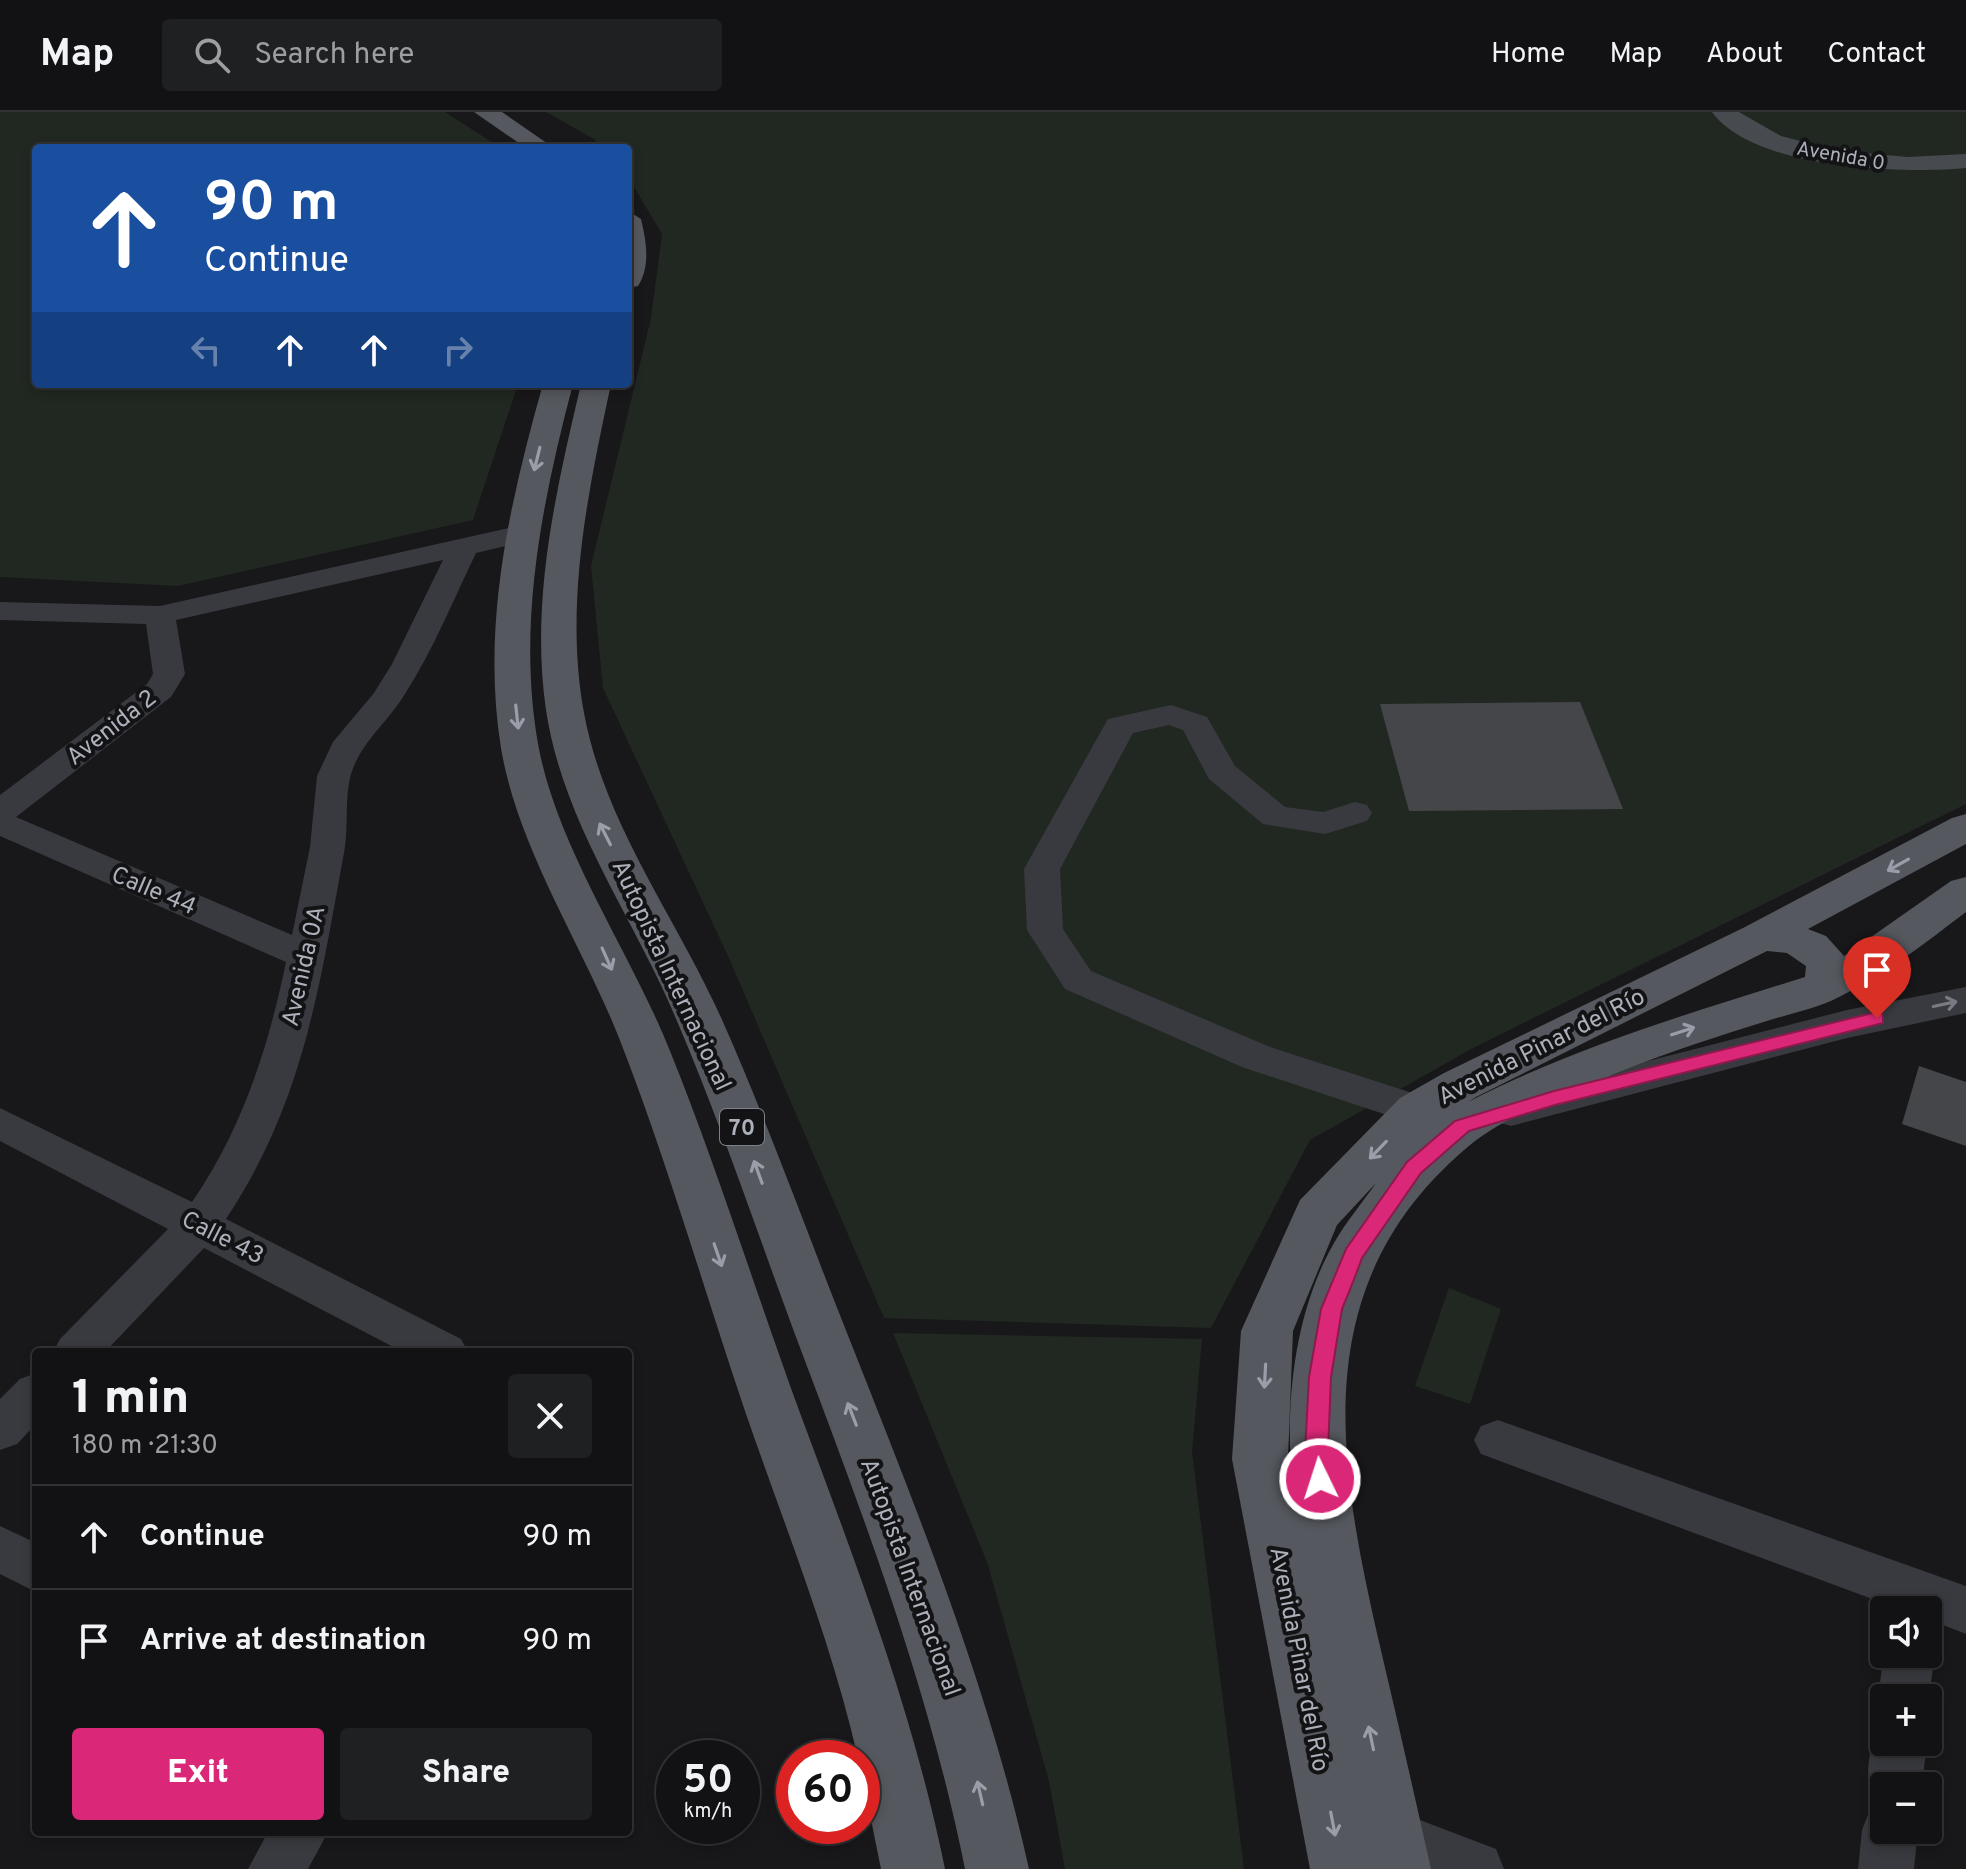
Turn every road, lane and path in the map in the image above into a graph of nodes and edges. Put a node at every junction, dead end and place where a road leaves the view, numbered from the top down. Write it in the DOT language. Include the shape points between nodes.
graph roads {
  1 [pos="486,112"];
  2 [pos="520,112"];
  3 [pos="1724,112"];
  4 [pos="1748,112"];
  5 [pos="564,139"];
  6 [pos="536,144"];
  7 [pos="1966,148"];
  8 [pos="1966,161"];
  9 [pos="632,238"];
  10 [pos="632,258"];
  11 [pos="557,388"];
  12 [pos="595,388"];
  13 [pos="522,534"];
  14 [pos="464,547"];
  15 [pos="0,611"];
  16 [pos="160,615"];
  17 [pos="0,812"];
  18 [pos="1355,813"];
  19 [pos="0,823"];
  20 [pos="1966,827"];
  21 [pos="1856,887"];
  22 [pos="1966,891"];
  23 [pos="1917,930"];
  24 [pos="1758,938"];
  25 [pos="307,956"];
  26 [pos="1821,988"];
  27 [pos="1966,1000"];
  28 [pos="1439,1118"];
  29 [pos="0,1123"];
  30 [pos="199,1225"];
  31 [pos="80,1348"];
  32 [pos="437,1348"];
  33 [pos="32,1397"];
  34 [pos="0,1430"];
  35 [pos="1498,1440"];
  36 [pos="0,1548"];
  37 [pos="32,1567"];
  38 [pos="1905,1596"];
  39 [pos="1942,1605"];
  40 [pos="1966,1610"];
  41 [pos="297,1836"];
  42 [pos="1889,1844"];
  43 [pos="1395,1853"];
  44 [pos="276,1869"];
  45 [pos="913,1869"];
  46 [pos="997,1869"];
  47 [pos="1342,1869"];
  48 [pos="1476,1869"];
  49 [pos="1886,1869"];
  1 -- 6 [label="main road"];
  2 -- 5 [label="main road"];
  3 -- 8 [label="main road, Avenida 0" via="1757,134 1823,155 1892,164"];
  4 -- 7 [label="main road, Avenida 0" via="1788,134 1840,149 1915,155"];
  9 -- 10 [label="main road"];
  11 -- 13 [label="main road, one-way"];
  46 -- 12 [label="main road, Autopista Internacional / 70, one-way" via="955,1701 869,1457 698,1016 592,808 571,744 561,685 560,570"];
  13 -- 14 [label="street"];
  13 -- 45 [label="main road, one-way" via="514,616 515,688 528,779 553,846 649,1055 794,1472 844,1599 893,1766"];
  14 -- 16 [label="street"];
  14 -- 25 [label="street, Avenida 0A" via="408,664 349,742 334,776 328,847"];
  15 -- 16 [label="street"];
  16 -- 17 [label="street, Avenida 2" via="169,674 160,690"];
  18 -- 28 [label="street" via="1325,823 1275,816 1221,772 1196,724 1171,715 1120,726 1042,869 1045,930 1078,980 1256,1057"];
  19 -- 25 [label="street, Calle 44"];
  20 -- 21 [label="main road, Avenida Pinar del Río, one-way"];
  21 -- 23 [label="main road" via="1846,904 1859,924 1890,935"];
  21 -- 24 [label="main road, Avenida Pinar del Río"];
  22 -- 23 [label="main road, Avenida Pinar del Río"];
  23 -- 26 [label="main road, Avenida Pinar del Río"];
  24 -- 26 [label="main road" via="1798,940 1821,954 1830,972"];
  24 -- 28 [label="main road, Avenida Pinar del Río" via="1460,1085"];
  25 -- 30 [label="street, Avenida 0A" via="269,1100 239,1166"];
  28 -- 26 [label="main road, Avenida Pinar del Río, one-way" via="1527,1092 1644,1044"];
  28 -- 27 [label="street, one-way" via="1569,1094 1847,1024"];
  43 -- 28 [label="main road, Avenida Pinar del Río, one-way" via="1326,1534 1317,1452 1320,1377 1332,1309 1353,1255 1414,1167"];
  28 -- 47 [label="main road, Avenida Pinar del Río, one-way" via="1317,1214 1267,1331 1260,1459"];
  29 -- 30 [label="street, Calle 43"];
  30 -- 31 [label="street, Avenida 0A"];
  30 -- 32 [label="street, Calle 43"];
  33 -- 34 [label="street"];
  35 -- 38 [label="street"];
  36 -- 37 [label="street"];
  39 -- 40 [label="street"];
  41 -- 44 [label="street"];
  42 -- 49 [label="street"];
  43 -- 48 [label="street"];
}
